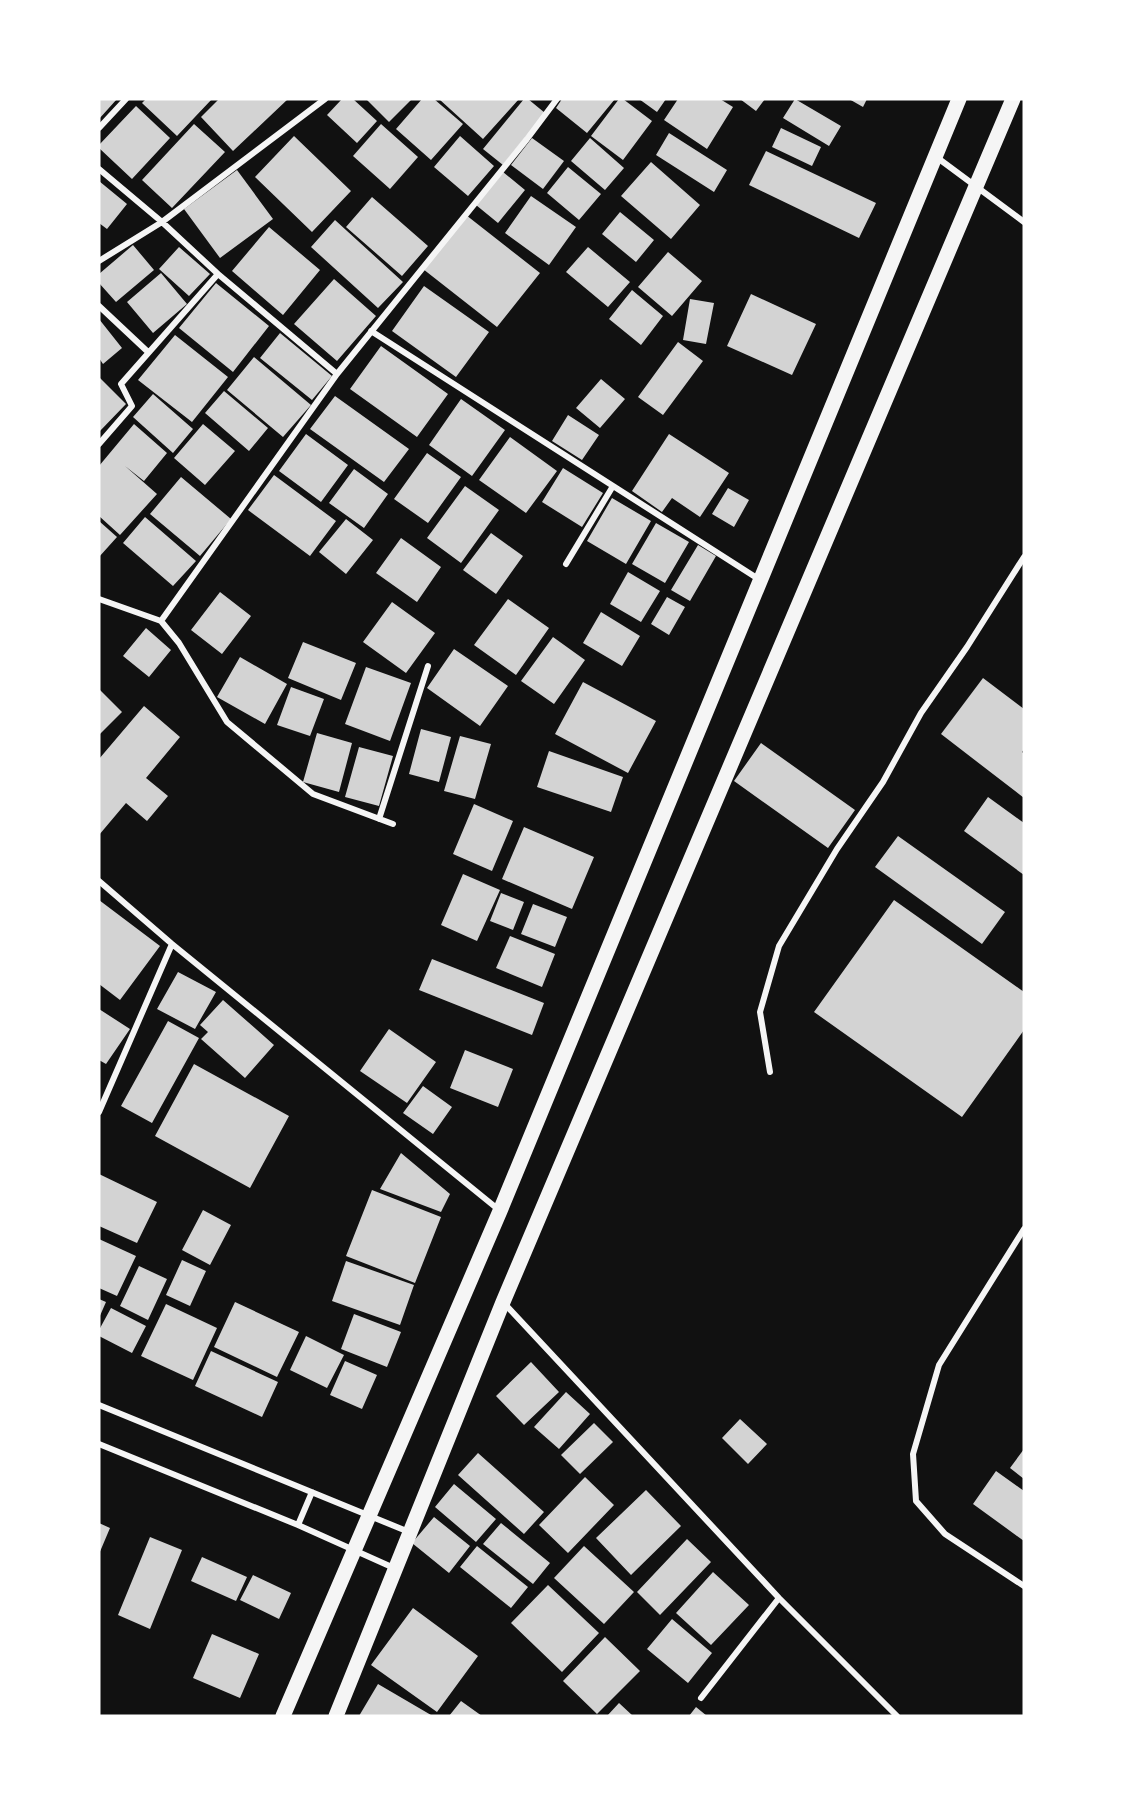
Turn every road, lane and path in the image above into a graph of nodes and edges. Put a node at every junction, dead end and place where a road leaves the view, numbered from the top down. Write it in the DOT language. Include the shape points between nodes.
graph roads {
  1 [pos="126,99"];
  2 [pos="325,99"];
  3 [pos="557,99"];
  4 [pos="959,99"];
  5 [pos="1012,99"];
  6 [pos="99,128"];
  7 [pos="934,156"];
  8 [pos="99,169"];
  9 [pos="977,185"];
  10 [pos="162,222"];
  11 [pos="1024,222"];
  12 [pos="99,261"];
  13 [pos="218,274"];
  14 [pos="99,306"];
  15 [pos="371,331"];
  16 [pos="148,352"];
  17 [pos="337,374"];
  18 [pos="99,444"];
  19 [pos="613,486"];
  20 [pos="1024,557"];
  21 [pos="566,564"];
  22 [pos="761,581"];
  23 [pos="99,599"];
  24 [pos="161,621"];
  25 [pos="428,666"];
  26 [pos="379,819"];
  27 [pos="393,824"];
  28 [pos="99,881"];
  29 [pos="172,944"];
  30 [pos="770,1072"];
  31 [pos="99,1112"];
  32 [pos="500,1210"];
  33 [pos="1024,1229"];
  34 [pos="503,1302"];
  35 [pos="99,1405"];
  36 [pos="99,1444"];
  37 [pos="312,1492"];
  38 [pos="368,1515"];
  39 [pos="298,1525"];
  40 [pos="411,1533"];
  41 [pos="354,1550"];
  42 [pos="394,1569"];
  43 [pos="1024,1586"];
  44 [pos="779,1598"];
  45 [pos="701,1698"];
  46 [pos="283,1716"];
  47 [pos="336,1716"];
  48 [pos="897,1716"];
  1 -- 6 [label="street"];
  2 -- 10 [label="street"];
  3 -- 15 [label="street"];
  4 -- 7 [label="main road"];
  5 -- 9 [label="main road"];
  7 -- 9 [label="street"];
  7 -- 22 [label="main road"];
  8 -- 10 [label="street"];
  9 -- 11 [label="street"];
  9 -- 34 [label="main road"];
  10 -- 12 [label="street"];
  10 -- 13 [label="street"];
  13 -- 16 [label="street"];
  13 -- 17 [label="street"];
  14 -- 16 [label="street"];
  15 -- 17 [label="street"];
  15 -- 19 [label="street"];
  16 -- 18 [label="street" via="121,384 132,406"];
  17 -- 24 [label="street"];
  19 -- 21 [label="street"];
  19 -- 22 [label="street"];
  20 -- 30 [label="street" via="921,712 883,782 779,946 760,1012"];
  22 -- 32 [label="main road"];
  23 -- 24 [label="street"];
  24 -- 26 [label="street" via="227,722 313,794"];
  25 -- 26 [label="street"];
  26 -- 27 [label="street"];
  28 -- 29 [label="street"];
  29 -- 31 [label="street"];
  29 -- 32 [label="street"];
  32 -- 38 [label="main road"];
  33 -- 43 [label="street" via="939,1365 913,1454 916,1501 945,1534"];
  34 -- 40 [label="main road"];
  34 -- 44 [label="street"];
  35 -- 37 [label="street"];
  36 -- 39 [label="street"];
  37 -- 38 [label="street"];
  37 -- 39 [label="street"];
  38 -- 40 [label="street"];
  38 -- 41 [label="main road"];
  39 -- 41 [label="street"];
  40 -- 42 [label="main road"];
  41 -- 42 [label="street"];
  41 -- 46 [label="main road"];
  42 -- 47 [label="main road"];
  44 -- 45 [label="street"];
  44 -- 48 [label="street"];
}
